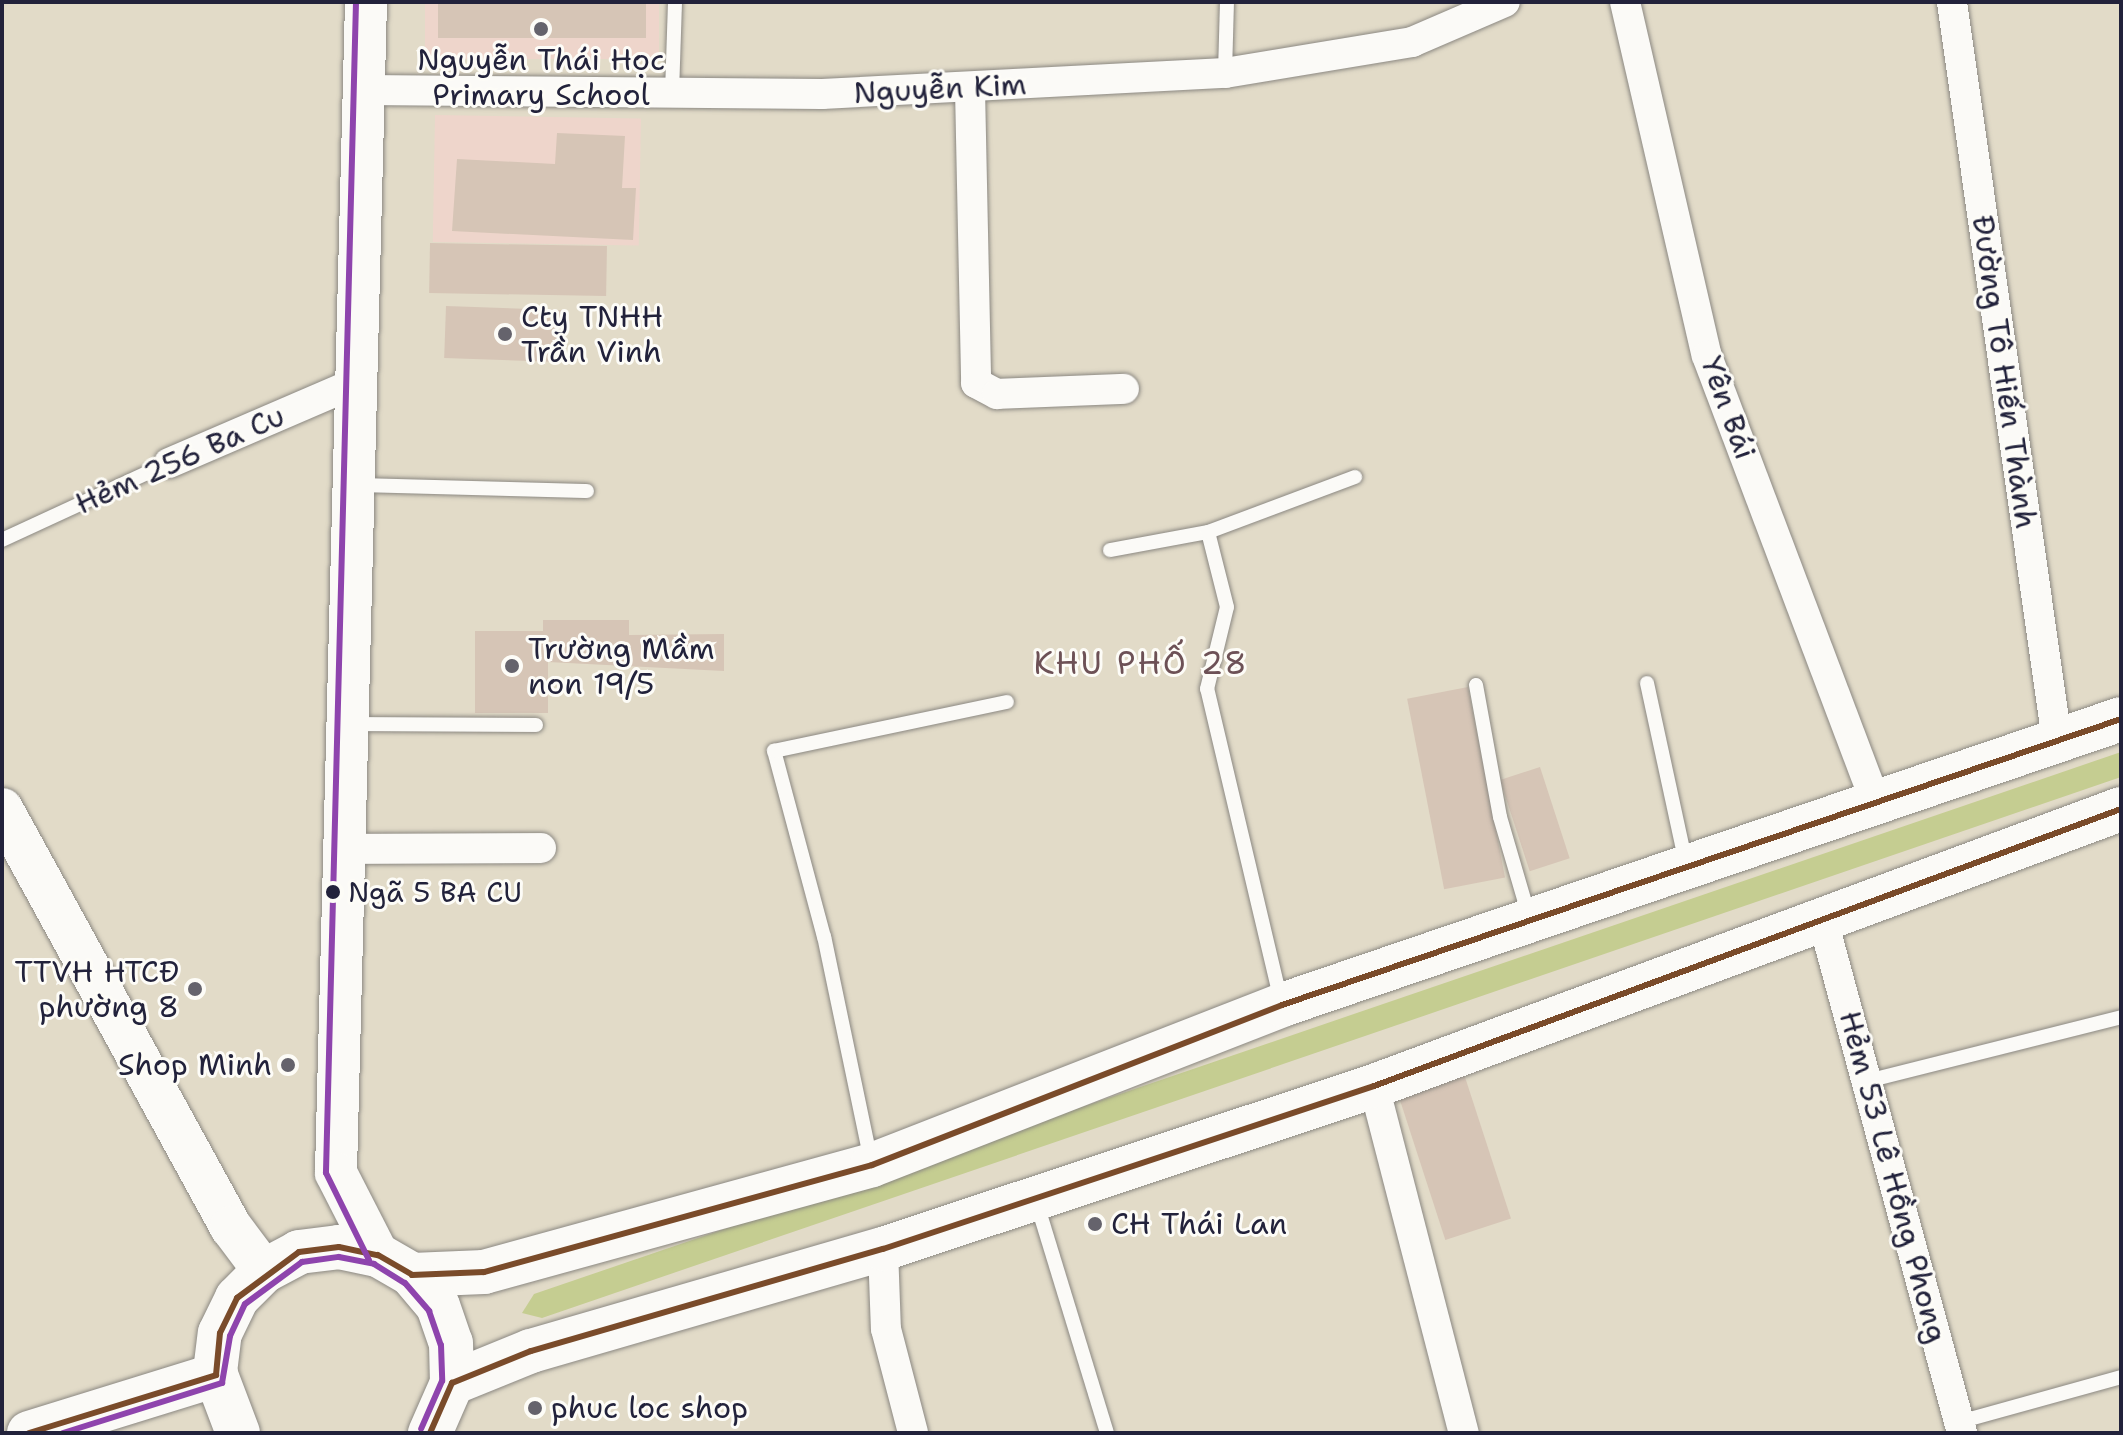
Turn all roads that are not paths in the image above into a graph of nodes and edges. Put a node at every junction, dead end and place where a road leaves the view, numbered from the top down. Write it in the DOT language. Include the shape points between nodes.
graph roads {
  1 [pos="366,2"];
  2 [pos="675,2"];
  3 [pos="1227,2"];
  4 [pos="1505,2"];
  5 [pos="1625,2"];
  6 [pos="1952,2"];
  7 [pos="1225,73"];
  8 [pos="970,89"];
  9 [pos="365,90"];
  10 [pos="672,94"];
  11 [pos="359,381"];
  12 [pos="1124,389"];
  13 [pos="169,463"];
  14 [pos="1355,477"];
  15 [pos="357,485"];
  16 [pos="587,491"];
  17 [pos="1208,532"];
  18 [pos="2,540"];
  19 [pos="1110,550"];
  20 [pos="1647,683"];
  21 [pos="1476,685"];
  22 [pos="1007,702"];
  23 [pos="2121,719"];
  24 [pos="347,724"];
  25 [pos="536,725"];
  26 [pos="2057,741"];
  27 [pos="1875,801"];
  28 [pos="2,809"];
  29 [pos="2121,809"];
  30 [pos="541,848"];
  31 [pos="345,849"];
  32 [pos="1687,867"];
  33 [pos="1530,920"];
  34 [pos="1823,921"];
  35 [pos="1282,1005"];
  36 [pos="2121,1017"];
  37 [pos="1867,1081"];
  38 [pos="1374,1086"];
  39 [pos="872,1165"];
  40 [pos="1036,1198"];
  41 [pos="883,1249"];
  42 [pos="395,1265"];
  43 [pos="264,1271"];
  44 [pos="216,1375"];
  45 [pos="2121,1377"];
  46 [pos="442,1418"];
  47 [pos="1961,1428"];
  48 [pos="29,1433"];
  49 [pos="238,1433"];
  50 [pos="913,1433"];
  51 [pos="1107,1433"];
  52 [pos="1464,1433"];
  1 -- 9 [label="main road"];
  2 -- 10 [label="lane"];
  3 -- 7 [label="lane"];
  4 -- 7 [label="street, Nguyễn Kim" via="1412,42"];
  5 -- 27 [label="street, Yên Bái" via="1707,356"];
  6 -- 26 [label="street, Đường Tô Hiến Thành"];
  7 -- 8 [label="street, Nguyễn Kim"];
  8 -- 10 [label="street, Nguyễn Kim"];
  8 -- 12 [label="street" via="976,383 997,394"];
  9 -- 10 [label="street, Nguyễn Kim"];
  9 -- 11 [label="main road"];
  11 -- 13 [label="street, Hẻm 256 Ba Cu"];
  11 -- 15 [label="main road"];
  13 -- 18 [label="lane, Hẻm 256 Ba Cu"];
  14 -- 17 [label="lane"];
  15 -- 16 [label="lane"];
  15 -- 24 [label="main road"];
  17 -- 19 [label="lane"];
  17 -- 35 [label="lane" via="1227,607 1207,689"];
  20 -- 32 [label="lane"];
  21 -- 33 [label="lane" via="1500,817"];
  22 -- 39 [label="lane" via="774,751 824,937"];
  23 -- 26 [label="main road"];
  24 -- 25 [label="lane"];
  24 -- 31 [label="main road"];
  26 -- 27 [label="main road"];
  27 -- 32 [label="main road"];
  28 -- 43 [label="main road" via="231,1227"];
  29 -- 34 [label="main road"];
  30 -- 31 [label="street"];
  31 -- 42 [label="main road" via="336,1173"];
  32 -- 33 [label="main road"];
  33 -- 35 [label="main road"];
  34 -- 37 [label="street, Hẻm 53 Lê Hồng Phong"];
  34 -- 38 [label="main road"];
  35 -- 39 [label="main road"];
  36 -- 37 [label="lane"];
  37 -- 47 [label="street, Hẻm 53 Lê Hồng Phong"];
  38 -- 40 [label="main road"];
  38 -- 52 [label="street"];
  39 -- 42 [label="main road" via="484,1272"];
  40 -- 41 [label="main road"];
  40 -- 51 [label="lane"];
  41 -- 46 [label="main road" via="531,1351"];
  41 -- 50 [label="street" via="886,1329"];
  42 -- 43 [label="main road" via="339,1247 299,1252"];
  42 -- 46 [label="main road" via="438,1306 451,1343"];
  43 -- 44 [label="main road" via="237,1298 220,1333"];
  44 -- 48 [label="main road"];
  44 -- 49 [label="main road"];
  45 -- 47 [label="lane"];
}
